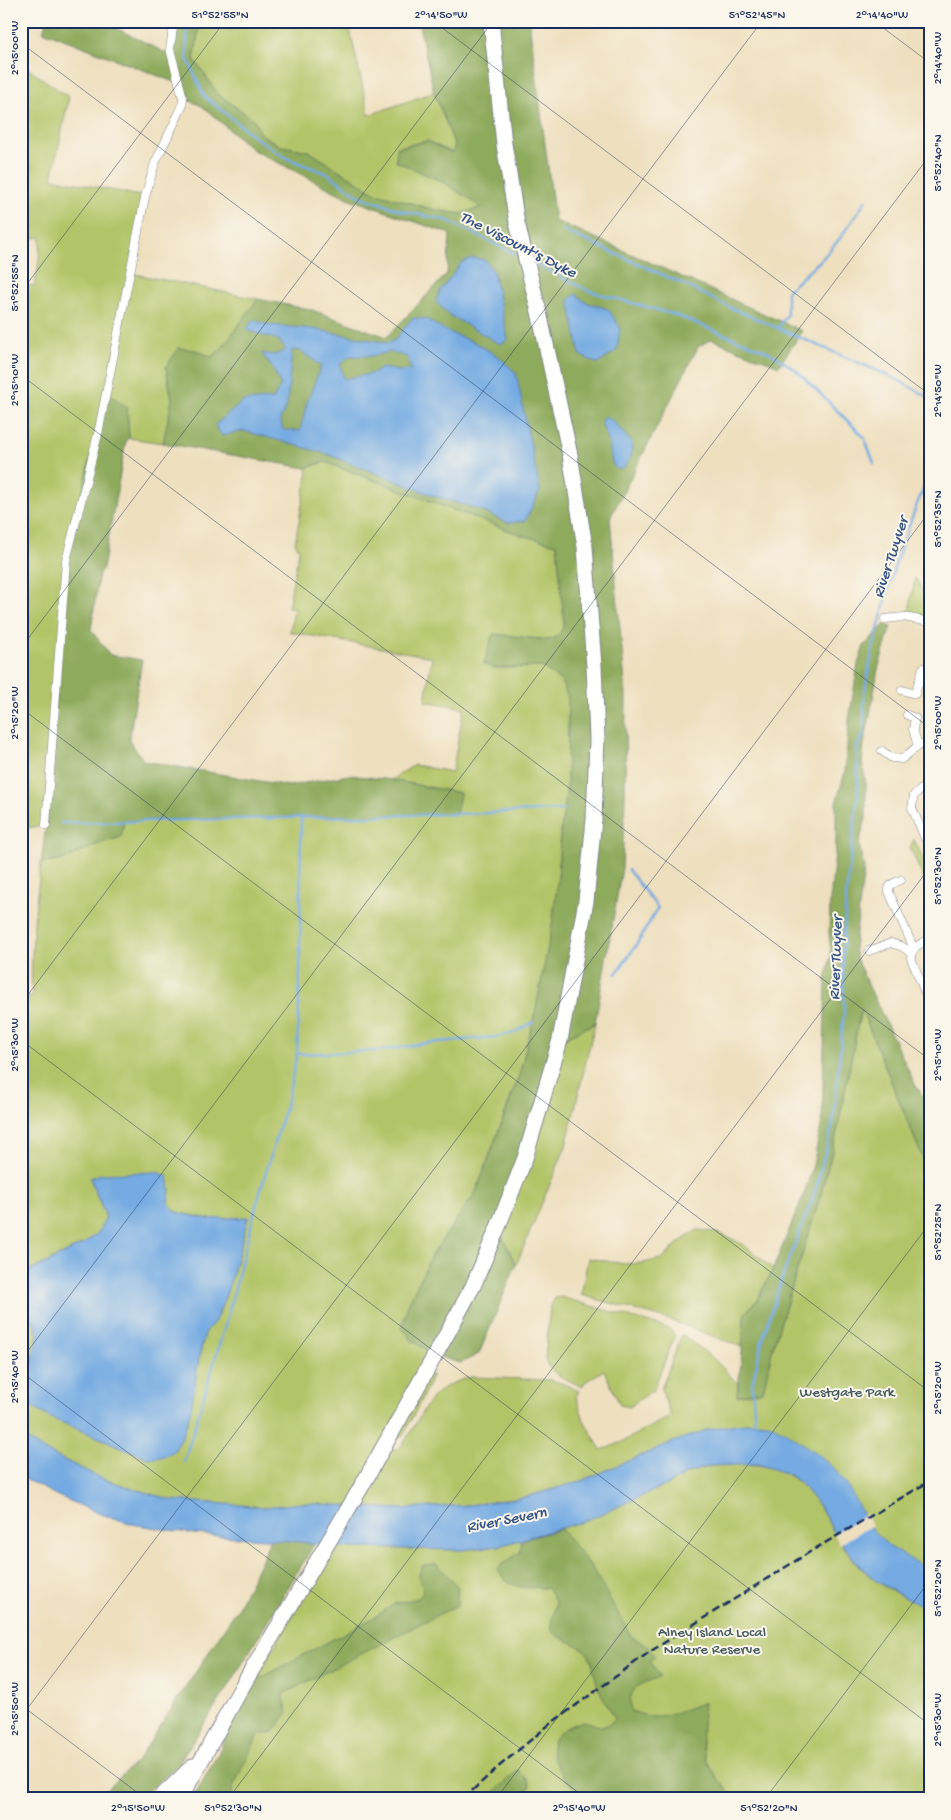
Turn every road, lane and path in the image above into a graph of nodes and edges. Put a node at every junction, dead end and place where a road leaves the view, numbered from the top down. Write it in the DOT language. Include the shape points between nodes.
graph roads {
  1 [pos="174,21"];
  2 [pos="491,21"];
  3 [pos="885,619"];
  4 [pos="930,622"];
  5 [pos="930,670"];
  6 [pos="902,690"];
  7 [pos="907,715"];
  8 [pos="930,741"];
  9 [pos="918,746"];
  10 [pos="882,751"];
  11 [pos="930,783"];
  12 [pos="46,825"];
  13 [pos="930,850"];
  14 [pos="900,880"];
  15 [pos="930,940"];
  16 [pos="869,951"];
  17 [pos="912,951"];
  18 [pos="930,1005"];
  19 [pos="204,1754"];
  20 [pos="159,1799"];
  21 [pos="180,1799"];
  1 -- 12 [label="street" via="170,49 183,98 182,107 155,163 145,197 98,434 66,560"];
  2 -- 19 [label="highway" via="504,144 516,214 570,455 585,546 597,739 586,901 560,1040 525,1158 473,1286 360,1489"];
  3 -- 4 [label="street" via="904,617"];
  5 -- 6 [label="street" via="923,668 915,694"];
  7 -- 9 [label="street" via="915,718 913,730"];
  8 -- 9 [label="street"];
  9 -- 10 [label="street" via="902,759 892,758"];
  11 -- 13 [label="street" via="912,800 912,808"];
  14 -- 17 [label="street" via="888,889"];
  15 -- 17 [label="street" via="918,944"];
  16 -- 17 [label="street" via="891,943"];
  17 -- 18 [label="street" via="913,966"];
  19 -- 20 [label="highway"];
  19 -- 21 [label="highway"];
}
